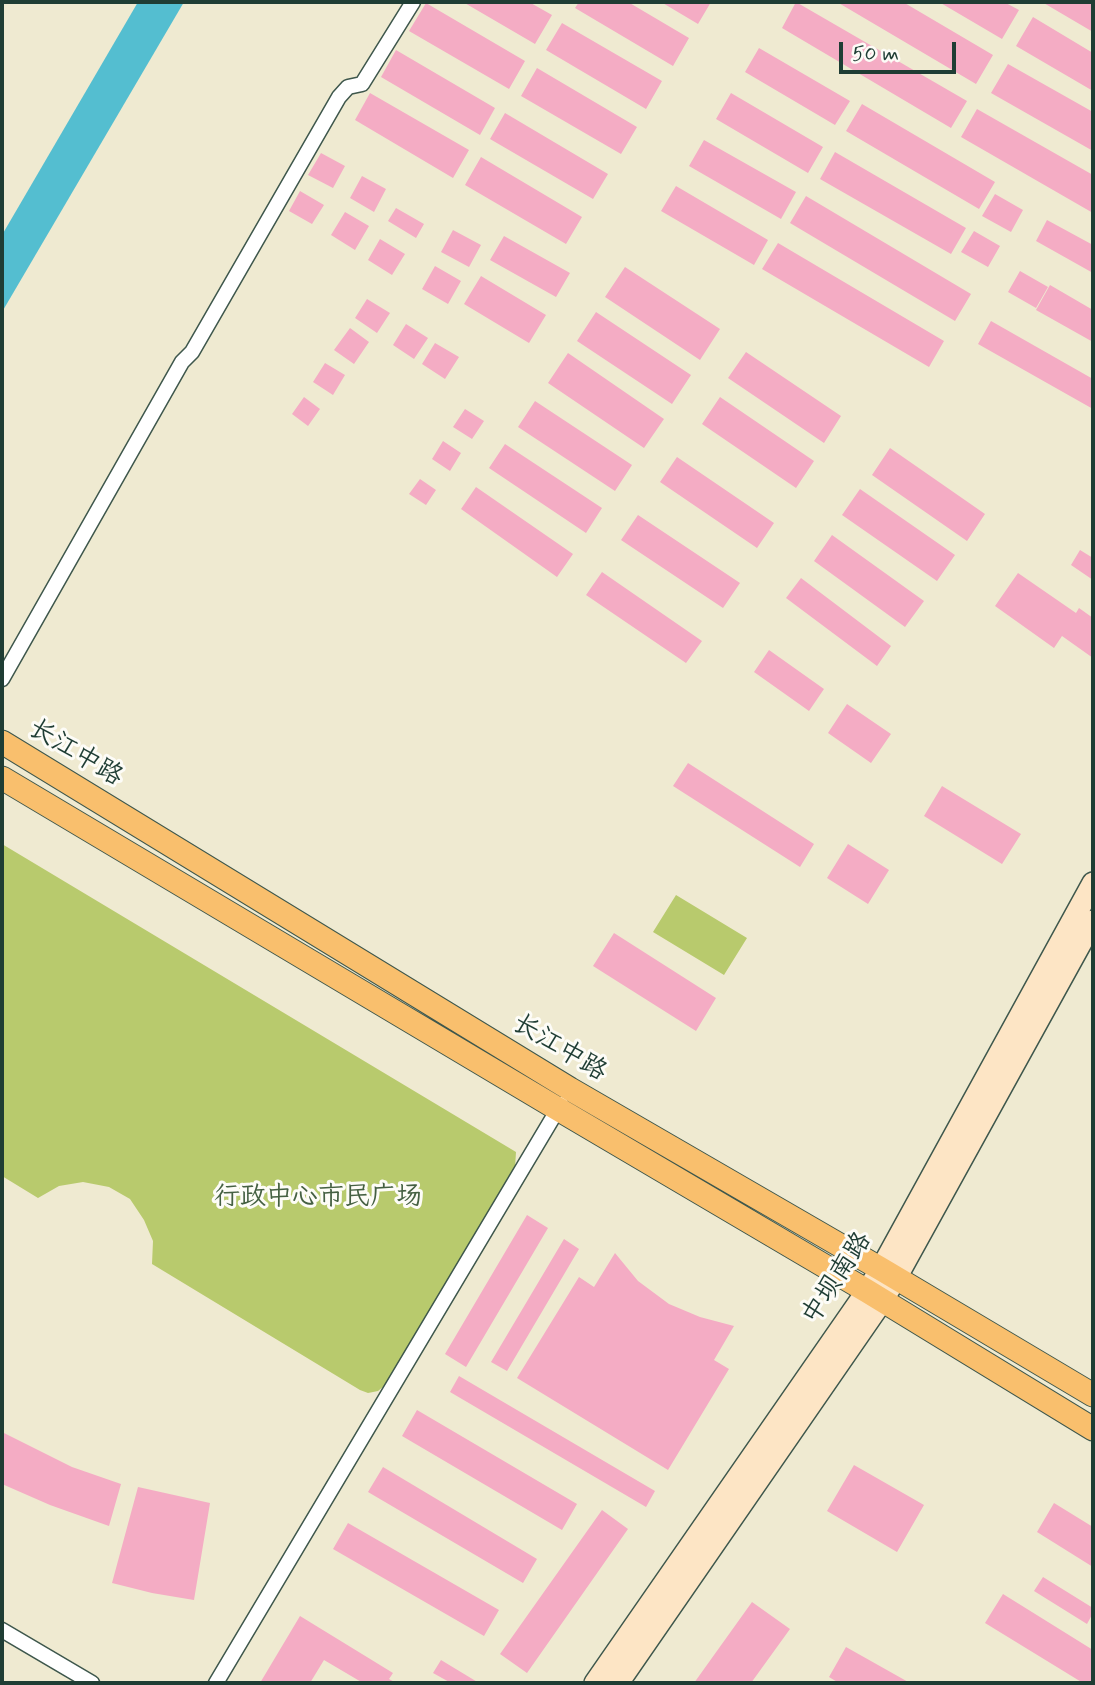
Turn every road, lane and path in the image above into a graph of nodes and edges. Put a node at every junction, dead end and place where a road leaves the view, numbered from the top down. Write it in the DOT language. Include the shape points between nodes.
graph roads {
  1 [pos="413,2"];
  2 [pos="2,679"];
  3 [pos="2,741"];
  4 [pos="2,778"];
  5 [pos="1093,883"];
  6 [pos="1093,921"];
  7 [pos="570,1089"];
  8 [pos="558,1110"];
  9 [pos="889,1274"];
  10 [pos="875,1296"];
  11 [pos="1093,1395"];
  12 [pos="1093,1429"];
  13 [pos="2,1630"];
  14 [pos="92,1683"];
  15 [pos="216,1683"];
  16 [pos="595,1683"];
  17 [pos="618,1683"];
  1 -- 2 [label="street" via="362,84 348,87 339,97"];
  3 -- 7 [label="main road, 长江中路"];
  4 -- 8 [label="main road, 长江中路"];
  5 -- 9 [label="main road, 中坝南路"];
  6 -- 9 [label="main road, 中坝南路"];
  7 -- 8 [label="street"];
  7 -- 9 [label="main road, 长江中路"];
  8 -- 10 [label="main road, 长江中路"];
  8 -- 15 [label="street"];
  9 -- 10 [label="main road, 中坝南路"];
  9 -- 11 [label="main road, 长江中路"];
  10 -- 12 [label="main road, 长江中路"];
  10 -- 16 [label="main road, 中坝南路"];
  10 -- 17 [label="main road, 中坝南路"];
  13 -- 14 [label="street"];
}
